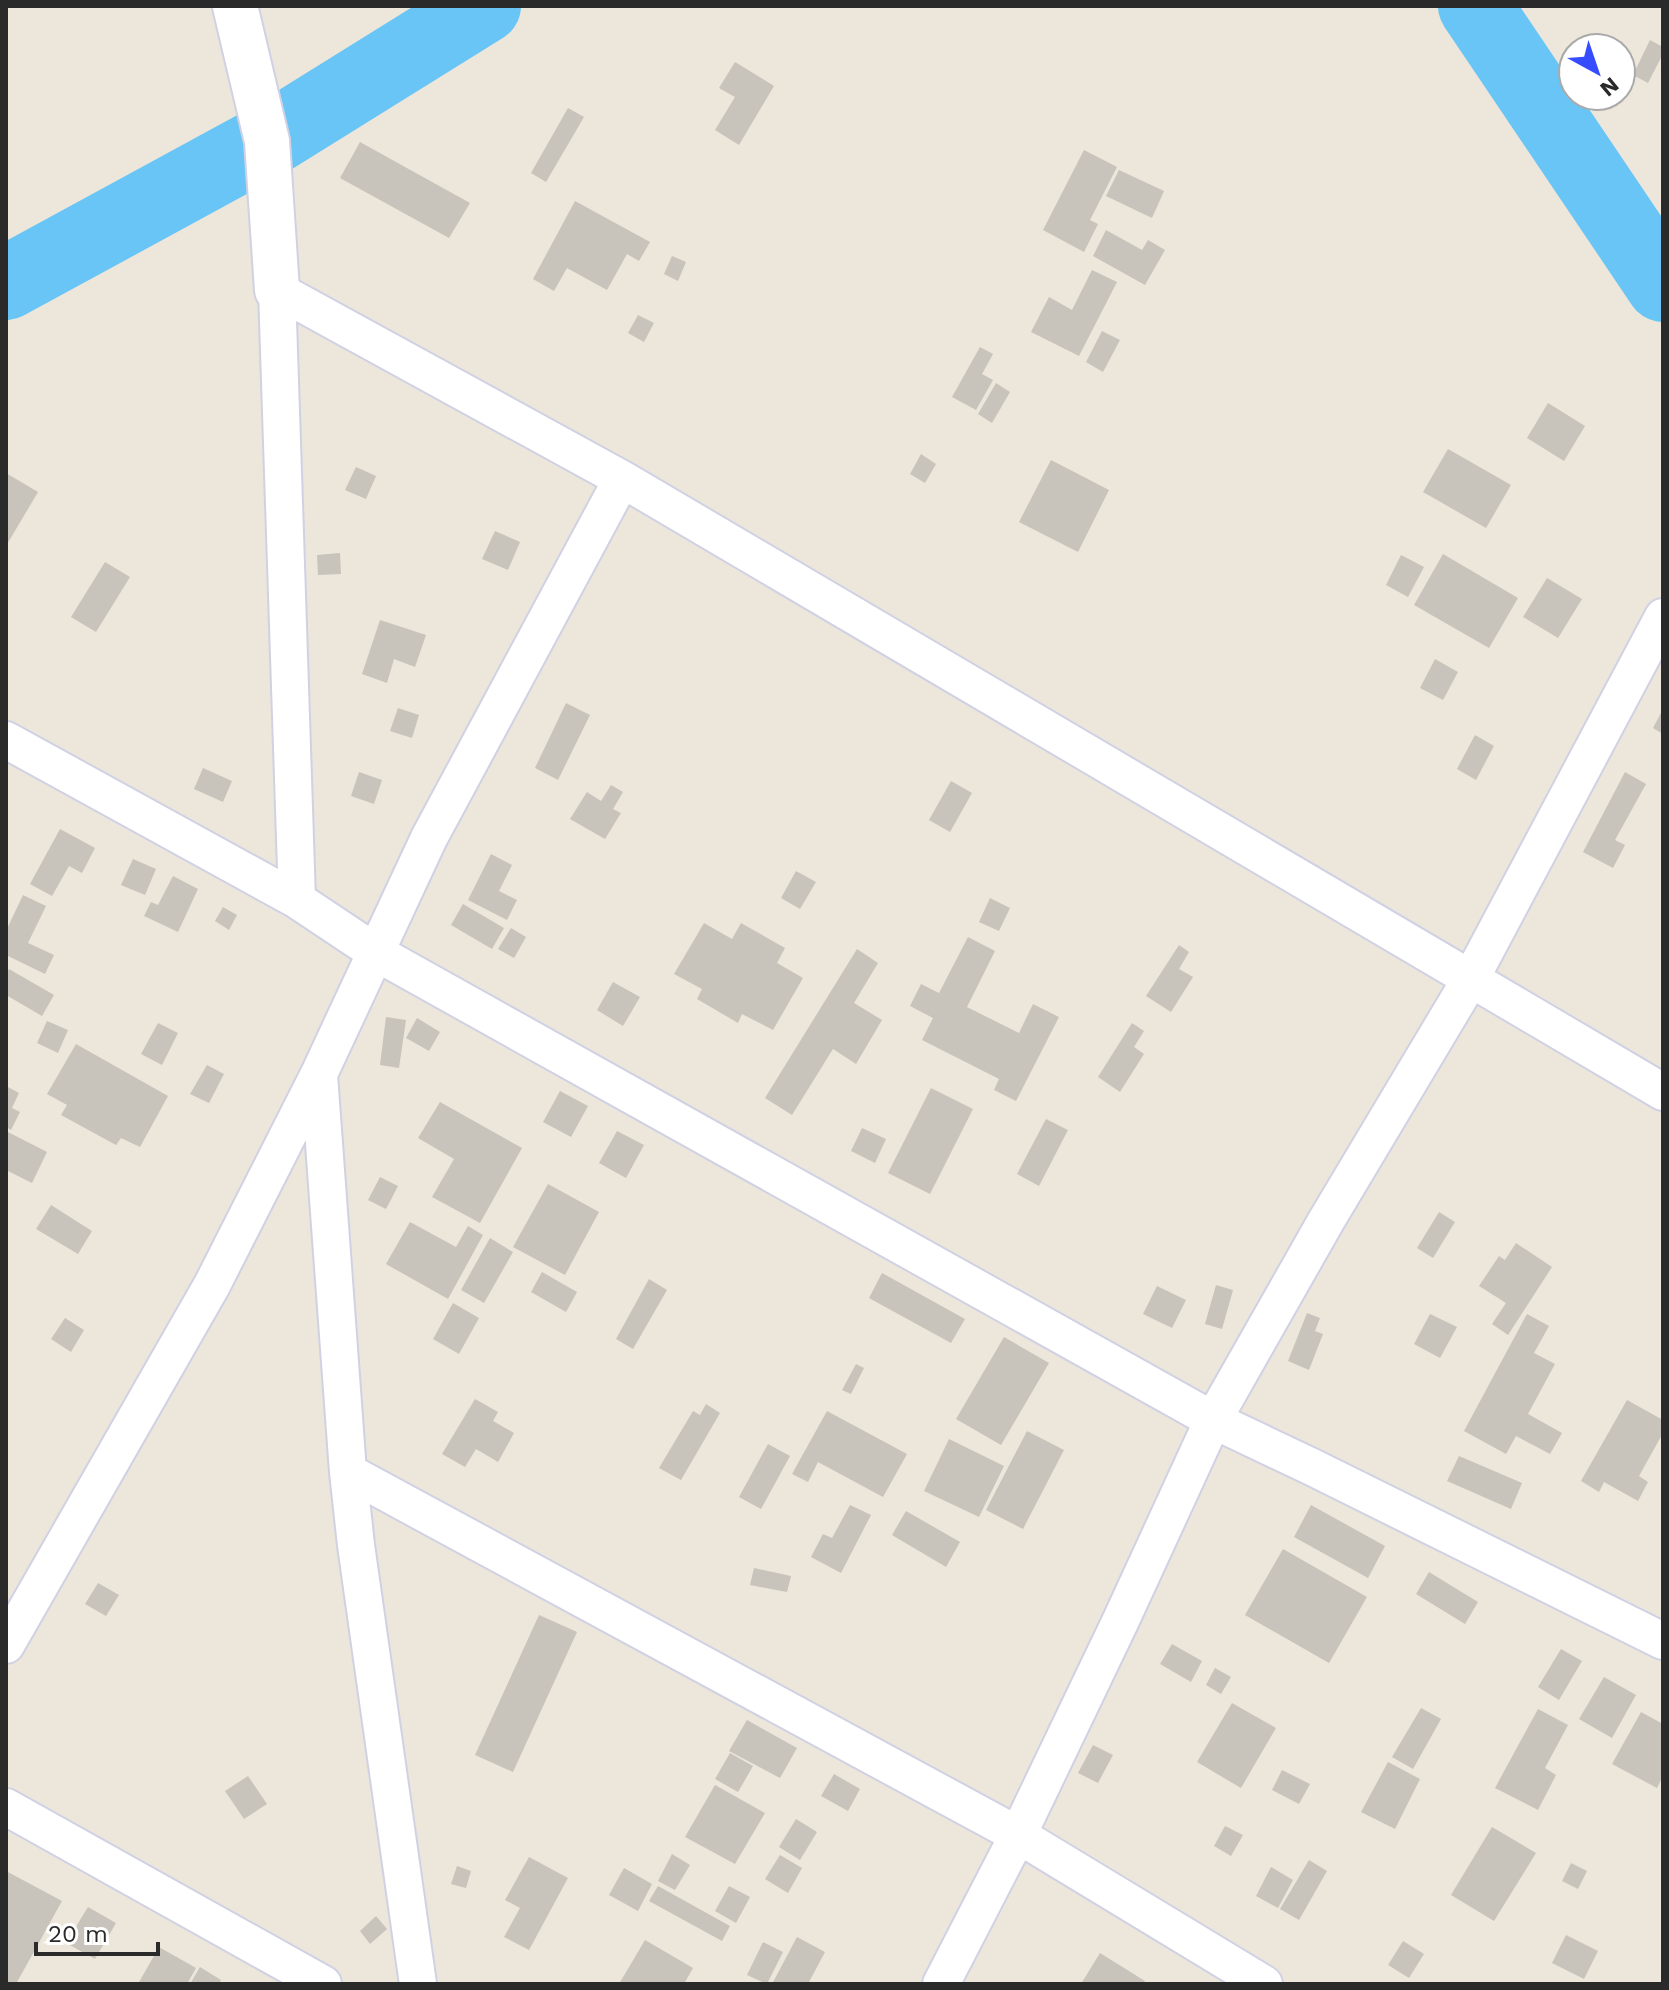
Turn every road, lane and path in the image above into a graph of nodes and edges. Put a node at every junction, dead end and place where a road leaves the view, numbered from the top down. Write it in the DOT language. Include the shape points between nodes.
graph roads {
  1 [pos="235,6"];
  2 [pos="277,290"];
  3 [pos="622,479"];
  4 [pos="1663,617"];
  5 [pos="6,740"];
  6 [pos="297,900"];
  7 [pos="375,952"];
  8 [pos="1470,980"];
  9 [pos="319,1074"];
  10 [pos="1663,1092"];
  11 [pos="1213,1420"];
  12 [pos="348,1472"];
  13 [pos="1663,1641"];
  14 [pos="6,1645"];
  15 [pos="6,1807"];
  16 [pos="1018,1835"];
  17 [pos="323,1984"];
  18 [pos="418,1984"];
  19 [pos="941,1984"];
  20 [pos="1264,1984"];
  1 -- 2 [label="street" via="267,141"];
  2 -- 3 [label="street"];
  2 -- 6 [label="street"];
  3 -- 7 [label="street" via="429,838"];
  3 -- 8 [label="street"];
  4 -- 8 [label="street"];
  5 -- 6 [label="street"];
  6 -- 7 [label="street"];
  7 -- 9 [label="street"];
  7 -- 11 [label="street"];
  8 -- 10 [label="street"];
  8 -- 11 [label="street"];
  9 -- 12 [label="street"];
  9 -- 14 [label="street" via="212,1285"];
  11 -- 13 [label="street"];
  11 -- 16 [label="street"];
  12 -- 16 [label="street"];
  12 -- 18 [label="street"];
  15 -- 17 [label="street"];
  16 -- 19 [label="street"];
  16 -- 20 [label="street"];
}
